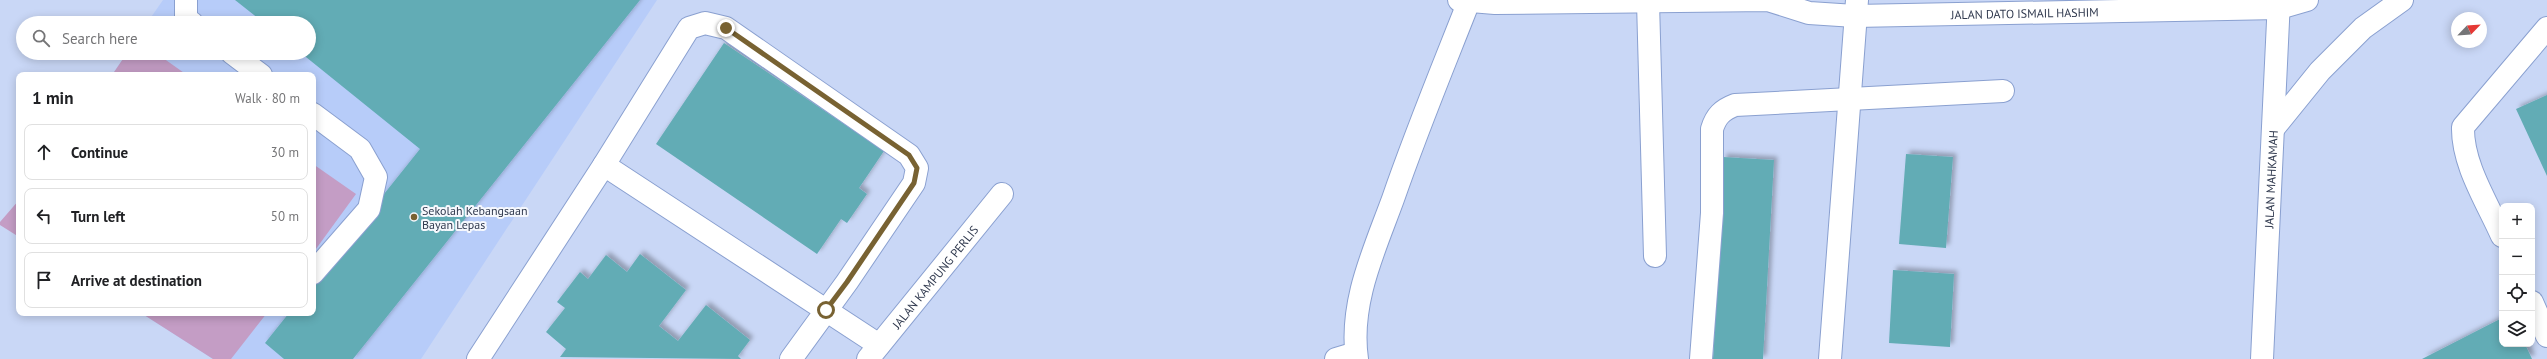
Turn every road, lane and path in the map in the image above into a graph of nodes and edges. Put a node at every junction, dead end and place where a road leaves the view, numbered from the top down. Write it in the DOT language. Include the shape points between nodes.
graph roads {
  1 [pos="186,0"];
  2 [pos="1464,0"];
  3 [pos="1768,0"];
  4 [pos="2307,0"];
  5 [pos="2402,0"];
  6 [pos="1648,2"];
  7 [pos="2279,4"];
  8 [pos="1856,8"];
  9 [pos="186,16"];
  10 [pos="2547,28"];
  11 [pos="241,60"];
  12 [pos="257,72"];
  13 [pos="2003,91"];
  14 [pos="1849,99"];
  15 [pos="316,116"];
  16 [pos="2273,129"];
  17 [pos="604,165"];
  18 [pos="1002,194"];
  19 [pos="2499,229"];
  20 [pos="1655,256"];
  21 [pos="316,270"];
  22 [pos="2535,309"];
  23 [pos="826,310"];
  24 [pos="2547,336"];
  25 [pos="874,352"];
  26 [pos="1350,357"];
  27 [pos="478,359"];
  28 [pos="791,359"];
  29 [pos="1701,359"];
  30 [pos="1830,359"];
  31 [pos="2262,359"];
  1 -- 9 [label="main road"];
  2 -- 6 [label="main road, JALAN DATO ISMAIL HASHIM" via="1495,4"];
  2 -- 26 [label="main road" via="1360,291 1354,344"];
  3 -- 6 [label="main road, JALAN DATO ISMAIL HASHIM"];
  3 -- 8 [label="main road, JALAN DATO ISMAIL HASHIM" via="1808,13"];
  4 -- 7 [label="main road, JALAN DATO ISMAIL HASHIM"];
  5 -- 16 [label="main road" via="2363,28 2325,65"];
  6 -- 20 [label="main road"];
  7 -- 8 [label="main road, JALAN DATO ISMAIL HASHIM"];
  7 -- 16 [label="main road, JALAN MAHKAMAH"];
  8 -- 14 [label="main road"];
  10 -- 19 [label="main road" via="2463,127 2463,142 2470,164"];
  11 -- 12 [label="main road"];
  13 -- 14 [label="main road"];
  14 -- 29 [label="main road" via="1735,105 1716,117 1712,129 1712,213"];
  14 -- 30 [label="main road"];
  15 -- 21 [label="main road" via="360,149 376,177 369,209"];
  16 -- 31 [label="main road, JALAN MAHKAMAH"];
  17 -- 23 [label="main road"];
  17 -- 23 [label="main road" via="689,28 705,22 726,28 909,155 917,168 914,183"];
  17 -- 27 [label="main road"];
  18 -- 25 [label="main road, JALAN KAMPUNG PERLIS"];
  22 -- 24 [label="main road"];
  23 -- 25 [label="main road"];
  23 -- 28 [label="main road"];
}
